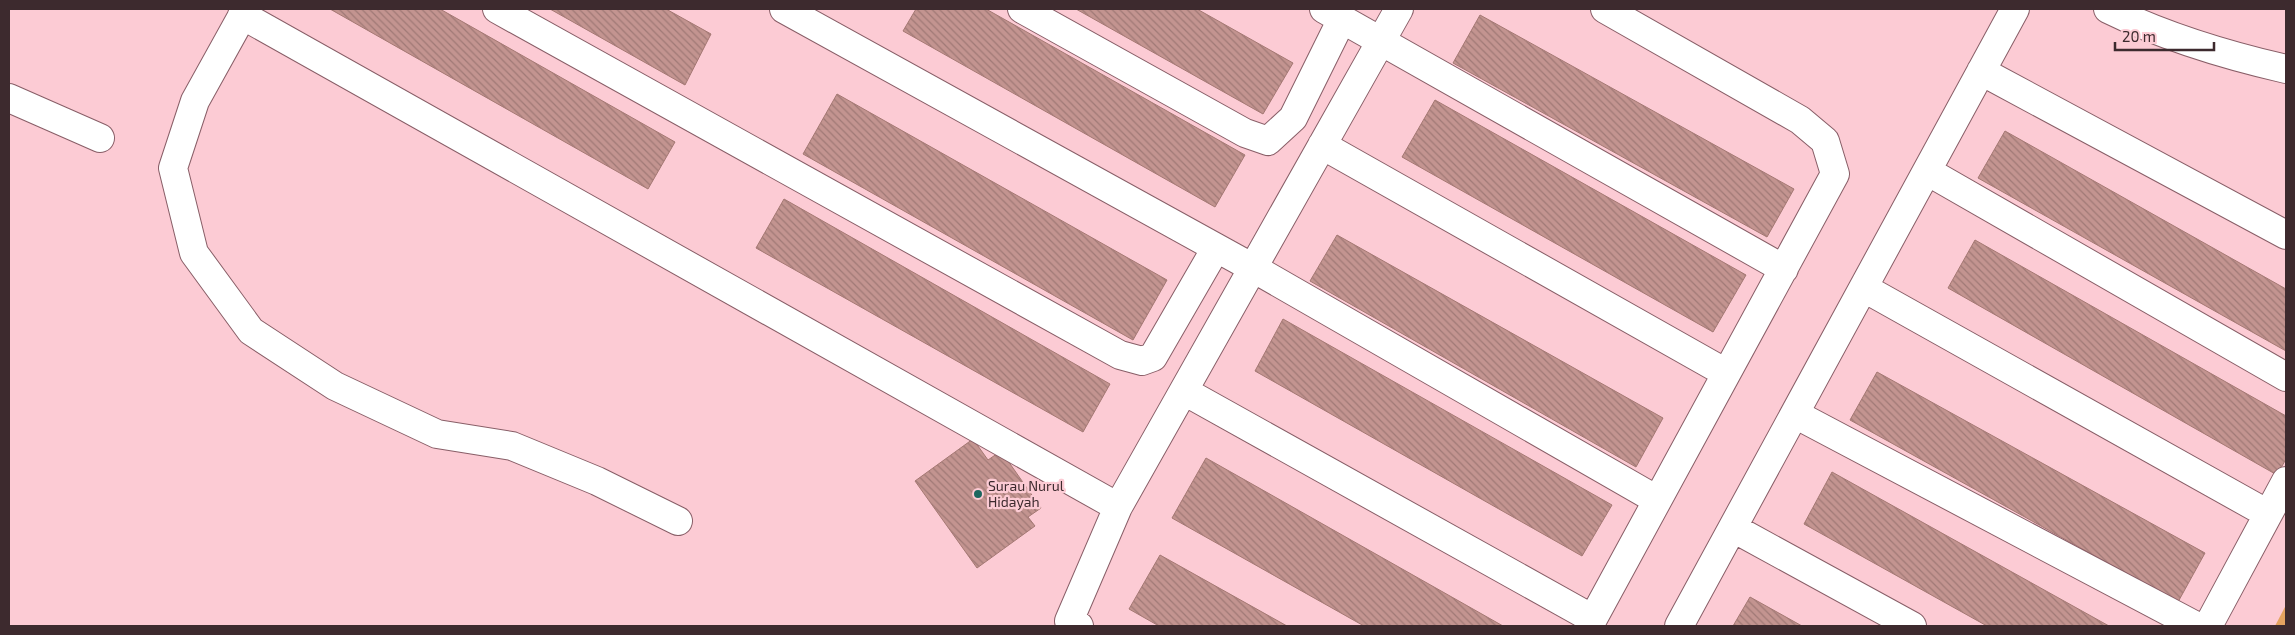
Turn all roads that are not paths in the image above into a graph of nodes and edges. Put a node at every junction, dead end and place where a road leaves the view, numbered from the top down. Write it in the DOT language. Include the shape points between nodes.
graph roads {
  1 [pos="496,9"];
  2 [pos="784,9"];
  3 [pos="1022,9"];
  4 [pos="1399,9"];
  5 [pos="1605,9"];
  6 [pos="2015,9"];
  7 [pos="2108,9"];
  8 [pos="244,12"];
  9 [pos="1333,14"];
  10 [pos="1381,40"];
  11 [pos="2286,69"];
  12 [pos="1981,71"];
  13 [pos="9,98"];
  14 [pos="100,138"];
  15 [pos="1322,145"];
  16 [pos="1927,171"];
  17 [pos="2286,235"];
  18 [pos="1216,248"];
  19 [pos="1253,268"];
  20 [pos="1784,268"];
  21 [pos="1864,288"];
  22 [pos="1726,373"];
  23 [pos="2286,377"];
  24 [pos="1184,391"];
  25 [pos="1795,414"];
  26 [pos="2286,481"];
  27 [pos="1658,500"];
  28 [pos="1118,507"];
  29 [pos="2268,514"];
  30 [pos="678,521"];
  31 [pos="1733,528"];
  32 [pos="1591,622"];
  33 [pos="1079,626"];
  34 [pos="1679,626"];
  35 [pos="1912,626"];
  36 [pos="2196,626"];
  37 [pos="2208,626"];
  1 -- 18 [label="main road" via="1120,355 1142,361 1153,357"];
  2 -- 18 [label="main road"];
  3 -- 9 [label="main road" via="1245,133 1268,140 1293,118"];
  4 -- 10 [label="main road"];
  5 -- 20 [label="main road" via="1800,120 1825,141 1835,174"];
  6 -- 12 [label="main road"];
  7 -- 11 [label="main road" via="2193,44"];
  8 -- 28 [label="main road"];
  8 -- 30 [label="main road" via="195,101 172,168 194,253 251,330 335,386 436,434 512,446 597,481"];
  9 -- 10 [label="main road"];
  10 -- 15 [label="main road"];
  10 -- 20 [label="main road"];
  12 -- 16 [label="main road"];
  12 -- 17 [label="main road"];
  13 -- 14 [label="main road"];
  15 -- 19 [label="main road"];
  15 -- 22 [label="main road"];
  16 -- 21 [label="main road"];
  16 -- 23 [label="main road"];
  18 -- 19 [label="main road"];
  19 -- 24 [label="main road"];
  19 -- 27 [label="main road"];
  20 -- 22 [label="main road"];
  21 -- 25 [label="main road"];
  21 -- 29 [label="main road"];
  22 -- 27 [label="main road"];
  24 -- 28 [label="main road"];
  24 -- 32 [label="main road"];
  25 -- 31 [label="main road"];
  25 -- 36 [label="main road"];
  26 -- 29 [label="main road"];
  27 -- 32 [label="main road"];
  28 -- 33 [label="main road" via="1069,621"];
  29 -- 37 [label="main road"];
  31 -- 34 [label="main road"];
  31 -- 35 [label="main road"];
}
